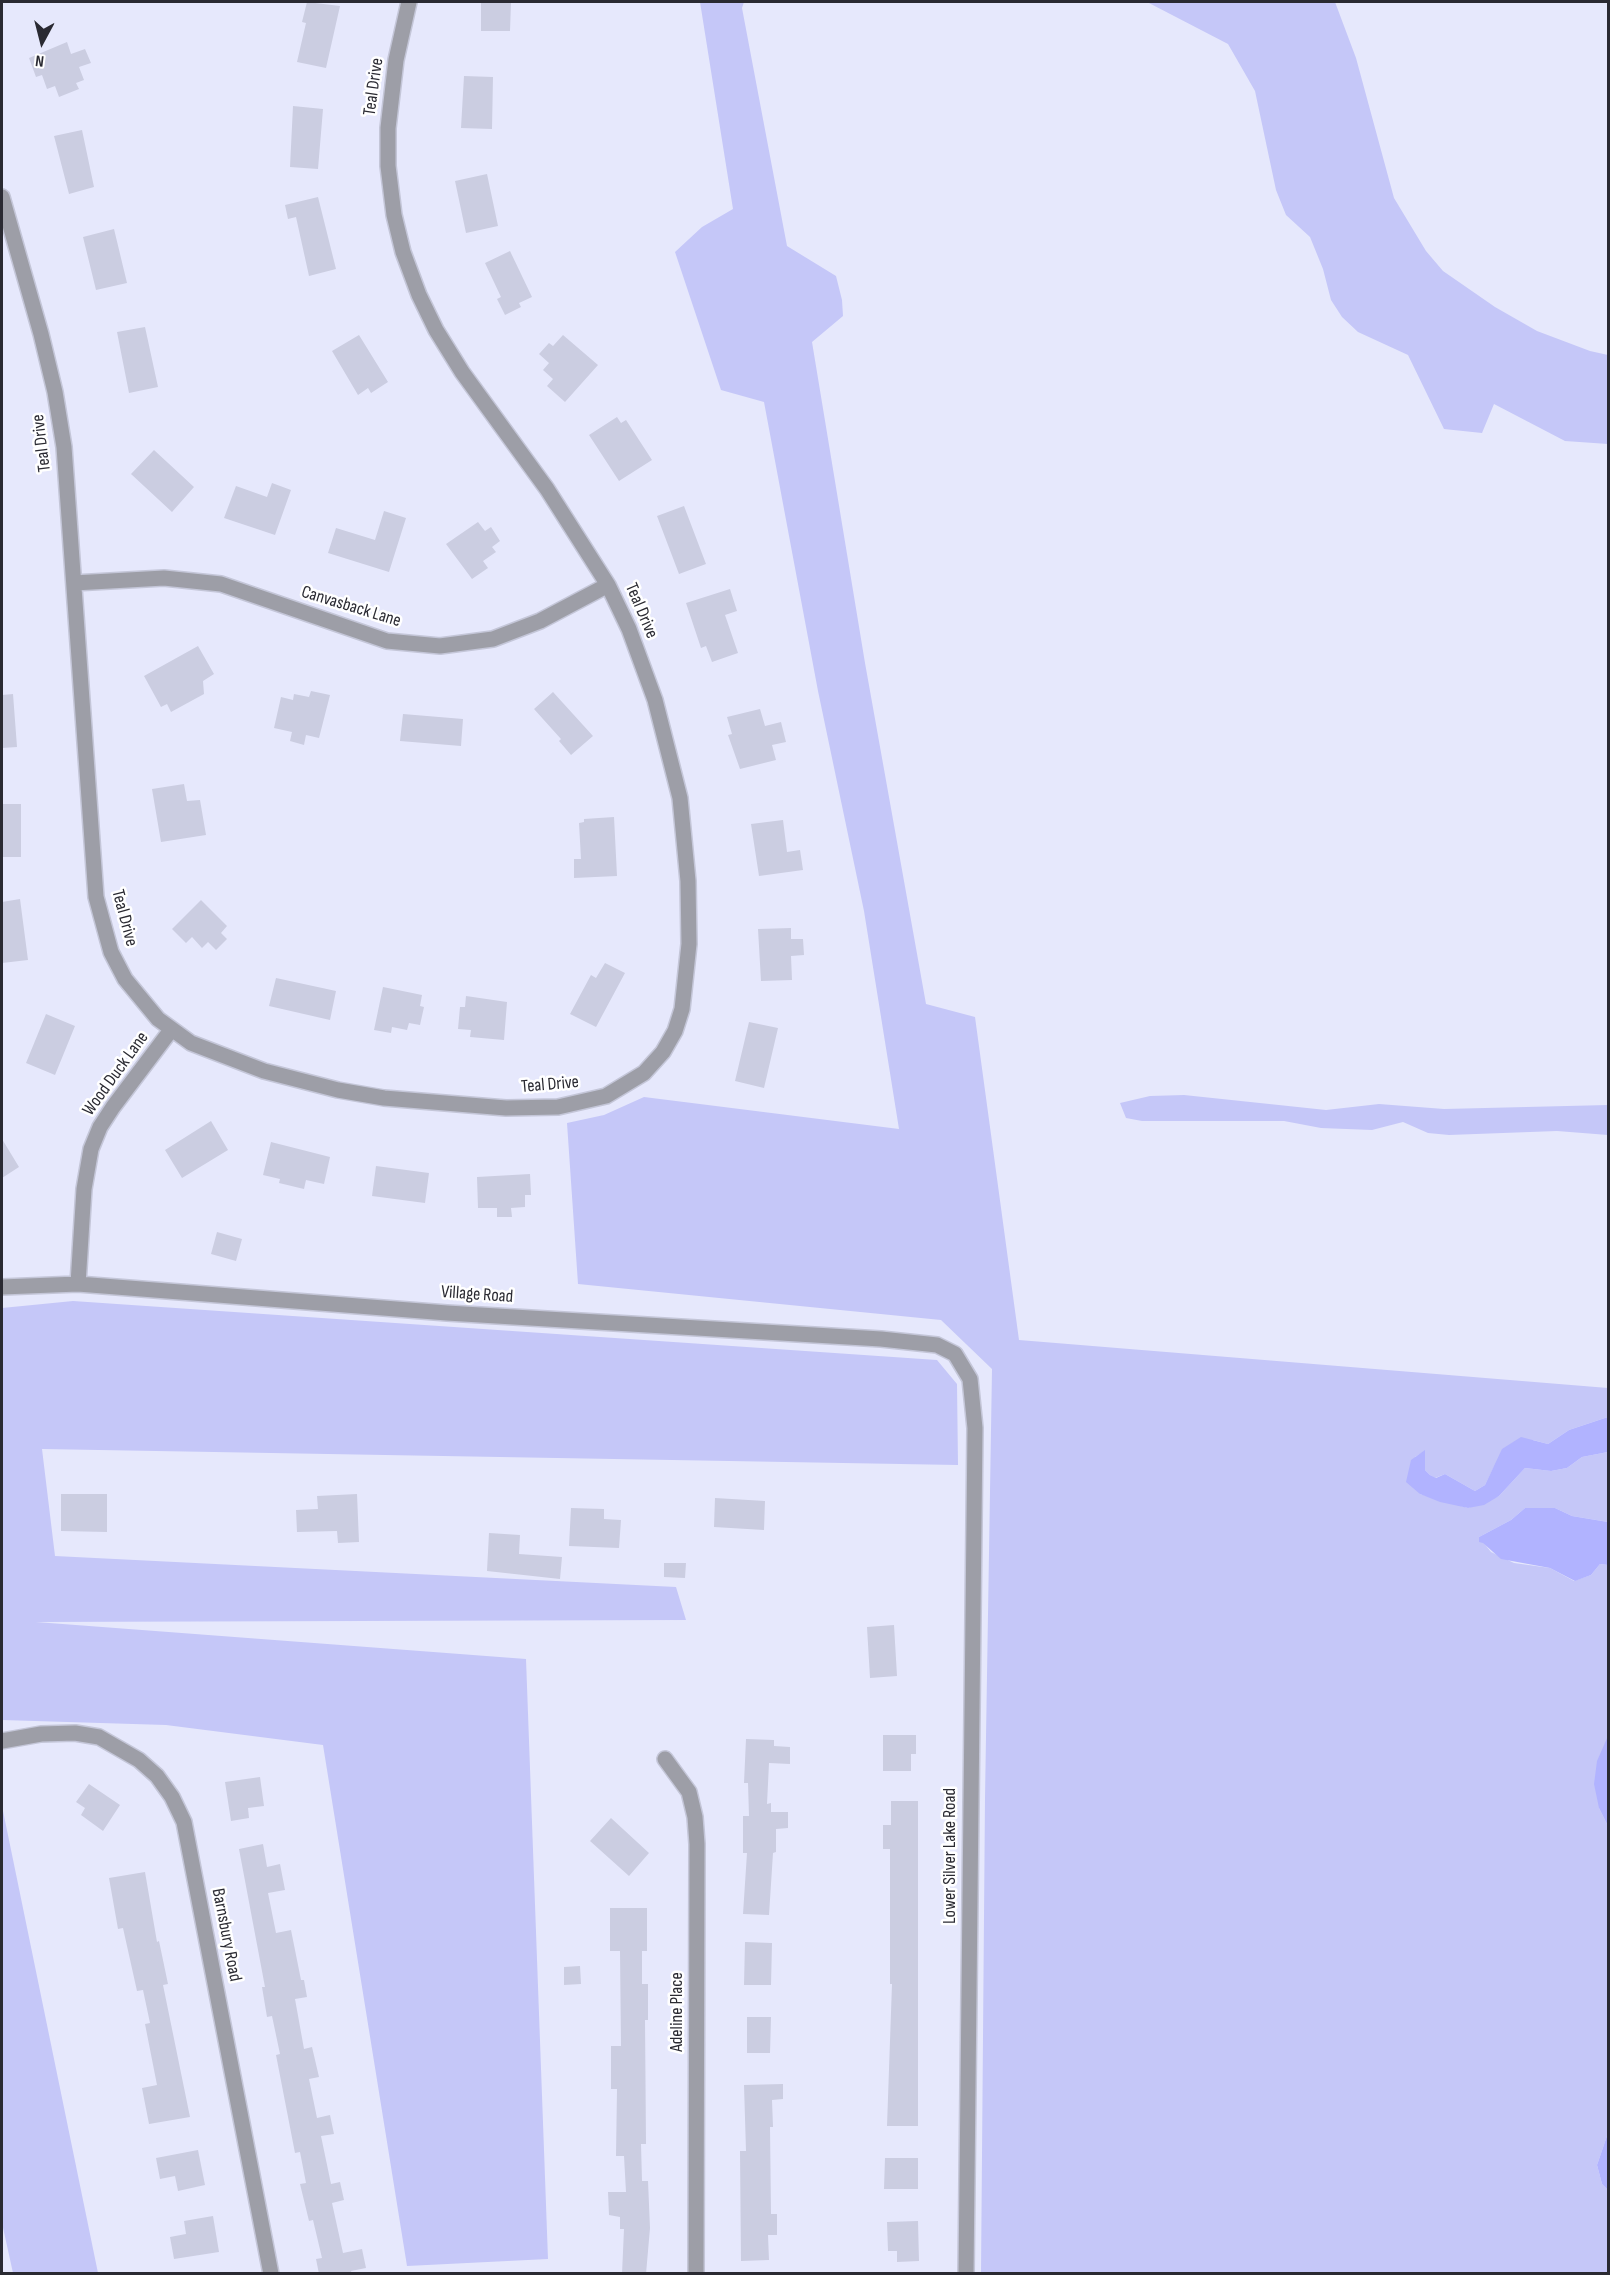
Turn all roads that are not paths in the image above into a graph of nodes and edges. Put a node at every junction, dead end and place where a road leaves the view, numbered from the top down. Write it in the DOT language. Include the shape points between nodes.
graph roads {
  1 [pos="408,2"];
  2 [pos="2,197"];
  3 [pos="74,583"];
  4 [pos="608,585"];
  5 [pos="171,1030"];
  6 [pos="78,1284"];
  7 [pos="2,1287"];
  8 [pos="950,1350"];
  9 [pos="2,1741"];
  10 [pos="665,1759"];
  11 [pos="271,2274"];
  12 [pos="696,2274"];
  13 [pos="966,2274"];
  1 -- 4 [label="street, Teal Drive" via="388,128 388,166 403,252 436,330 553,498"];
  2 -- 3 [label="street, Teal Drive" via="55,392 64,447"];
  3 -- 4 [label="street, Canvasback Lane" via="164,578 221,584 387,641 440,646 493,639 540,621"];
  3 -- 5 [label="street, Teal Drive" via="101,922 125,979"];
  4 -- 5 [label="street, Teal Drive" via="655,700 669,750 683,820 688,881 689,944 682,1009 663,1052 644,1073 606,1096 558,1107 455,1106 372,1096 264,1071 210,1052"];
  5 -- 6 [label="street, Wood Duck Lane" via="113,1107 91,1149 84,1189"];
  6 -- 7 [label="street, Village Road"];
  6 -- 8 [label="street, Village Road" via="881,1339"];
  8 -- 13 [label="street, Lower Silver Lake Road" via="961,1360 970,1379 975,1439"];
  9 -- 11 [label="street, Barnsbury Road" via="41,1734 99,1737 139,1760 172,1797 184,1822"];
  10 -- 12 [label="street, Adeline Place" via="689,1792 696,1835"];
}
